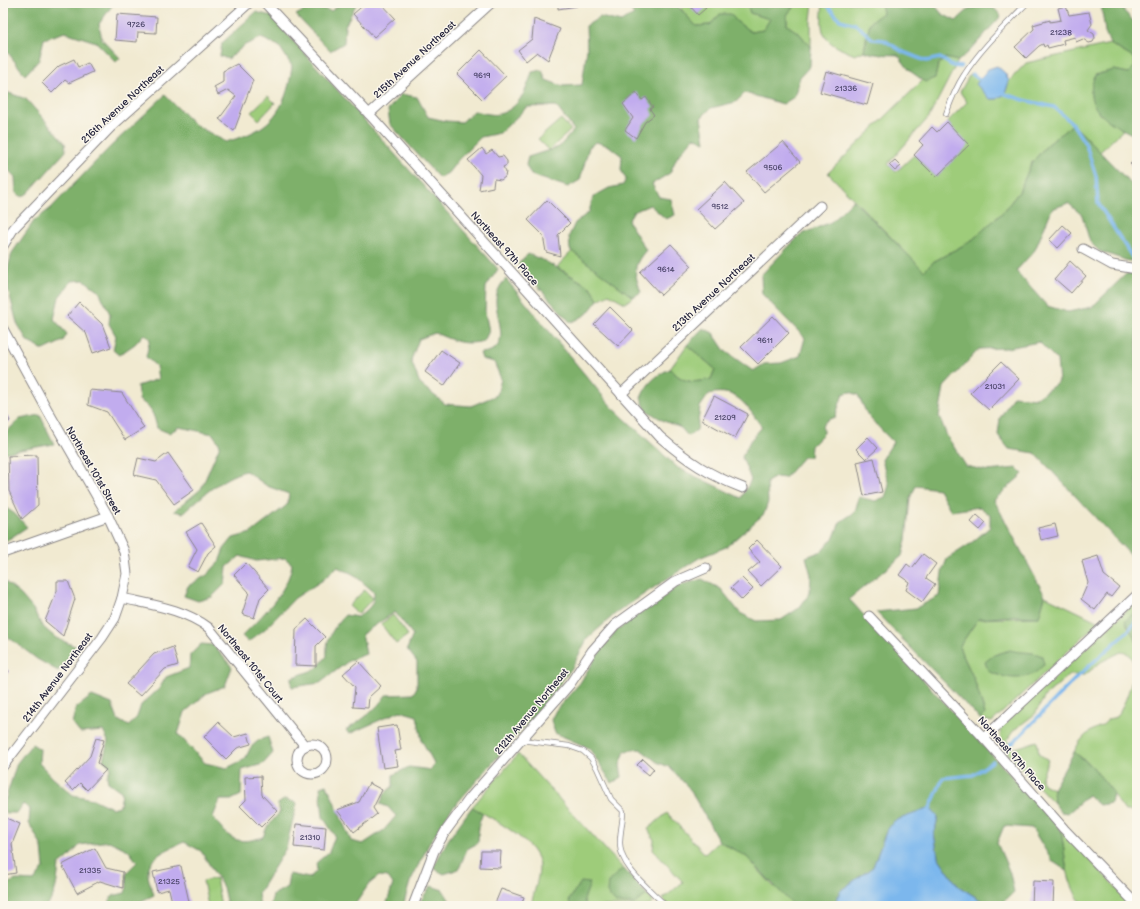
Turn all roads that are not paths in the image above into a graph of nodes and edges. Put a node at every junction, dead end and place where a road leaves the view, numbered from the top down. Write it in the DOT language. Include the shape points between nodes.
graph roads {
  1 [pos="249,3"];
  2 [pos="265,3"];
  3 [pos="490,3"];
  4 [pos="1027,3"];
  5 [pos="369,114"];
  6 [pos="946,114"];
  7 [pos="820,206"];
  8 [pos="3,246"];
  9 [pos="1083,249"];
  10 [pos="1137,269"];
  11 [pos="4,332"];
  12 [pos="621,394"];
  13 [pos="743,488"];
  14 [pos="108,516"];
  15 [pos="3,553"];
  16 [pos="706,568"];
  17 [pos="1137,594"];
  18 [pos="122,598"];
  19 [pos="869,616"];
  20 [pos="984,738"];
  21 [pos="522,740"];
  22 [pos="305,746"];
  23 [pos="3,766"];
  24 [pos="1137,904"];
  25 [pos="413,906"];
  26 [pos="666,906"];
  1 -- 8 [label="street, 216th Avenue Northeast" via="111,127 14,228"];
  2 -- 5 [label="street, Northeast 97th Place"];
  3 -- 5 [label="street, 215th Avenue Northeast"];
  4 -- 6 [label="lane" via="974,61 957,88"];
  5 -- 12 [label="street, Northeast 97th Place"];
  7 -- 12 [label="street, 213th Avenue Northeast"];
  9 -- 10 [label="street" via="1112,264"];
  11 -- 14 [label="street, Northeast 101st Street"];
  12 -- 13 [label="street, Northeast 97th Place" via="660,438 687,461 717,478"];
  14 -- 15 [label="street"];
  14 -- 18 [label="street, Northeast 101st Street" via="124,551 127,574"];
  16 -- 21 [label="street, 212th Avenue Northeast" via="676,581 615,625 592,651 570,684"];
  17 -- 20 [label="street"];
  18 -- 22 [label="street, Northeast 101st Court" via="176,611 197,619 208,628"];
  18 -- 23 [label="street, 214th Avenue Northeast" via="115,618 102,638"];
  19 -- 20 [label="street, Northeast 97th Place"];
  20 -- 24 [label="street, Northeast 97th Place" via="1064,829"];
  21 -- 25 [label="street, 212th Avenue Northeast" via="470,798 446,832 434,851"];
  21 -- 26 [label="lane" via="578,748 591,758 611,799 623,811 620,842 623,856 630,868"];
}
